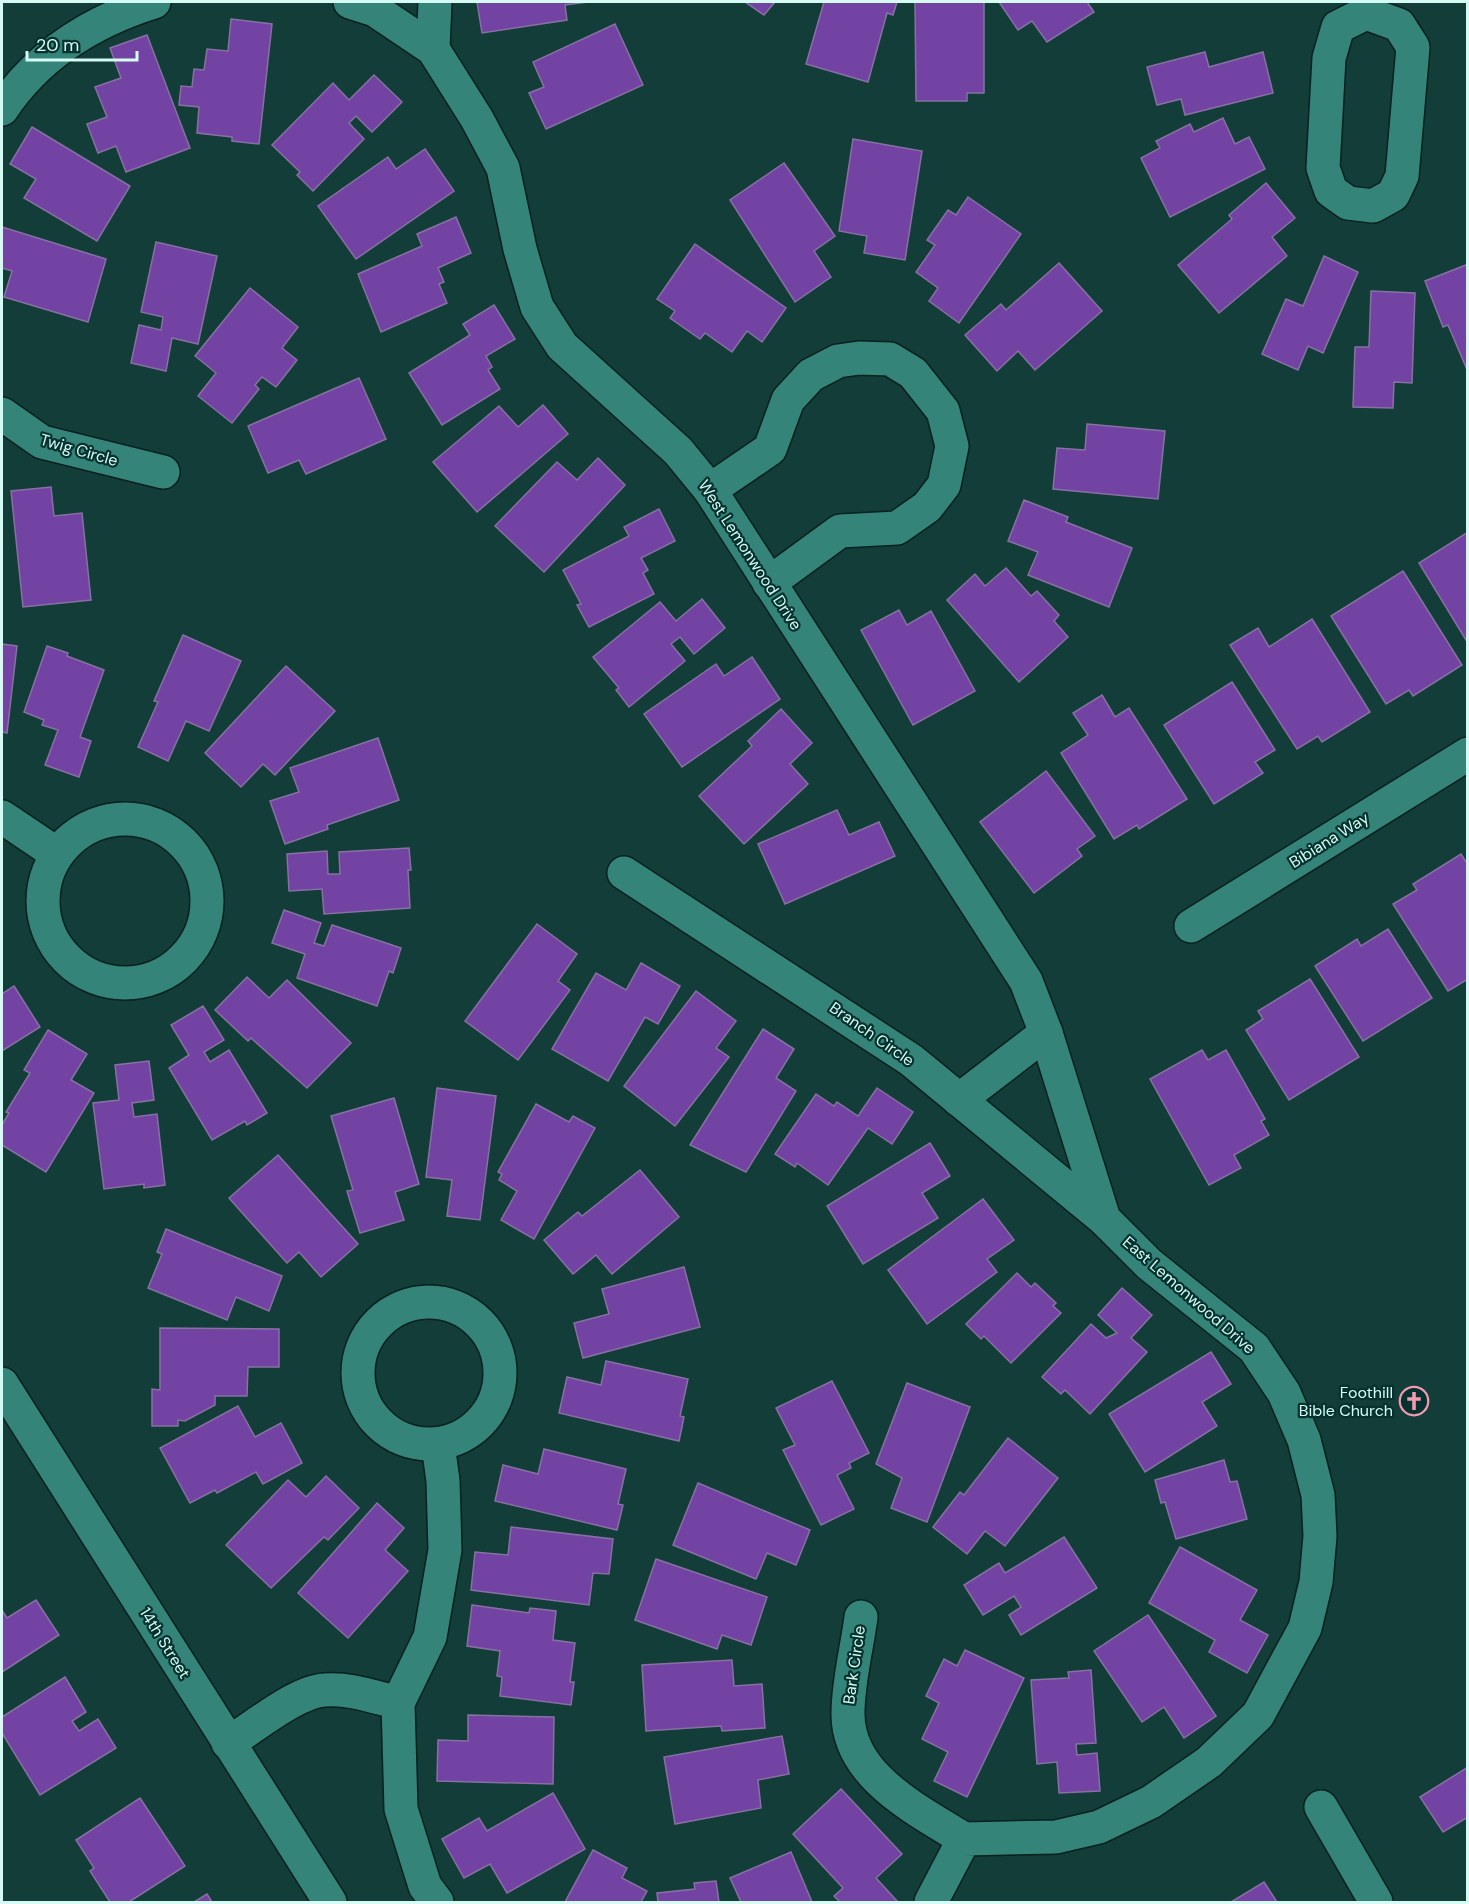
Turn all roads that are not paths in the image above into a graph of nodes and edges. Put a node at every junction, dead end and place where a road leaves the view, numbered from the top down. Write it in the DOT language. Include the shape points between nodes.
graph roads {
  1 [pos="154,2"];
  2 [pos="350,2"];
  3 [pos="435,2"];
  4 [pos="1366,7"];
  5 [pos="433,50"];
  6 [pos="2,109"];
  7 [pos="2,414"];
  8 [pos="162,472"];
  9 [pos="710,490"];
  10 [pos="769,583"];
  11 [pos="1467,754"];
  12 [pos="2,818"];
  13 [pos="57,854"];
  14 [pos="624,873"];
  15 [pos="1191,926"];
  16 [pos="1046,1033"];
  17 [pos="959,1100"];
  18 [pos="1068,1103"];
  19 [pos="1104,1219"];
  20 [pos="2,1384"];
  21 [pos="438,1444"];
  22 [pos="861,1617"];
  23 [pos="398,1703"];
  24 [pos="228,1743"];
  25 [pos="1321,1807"];
  26 [pos="963,1839"];
  27 [pos="330,1902"];
  28 [pos="436,1902"];
  29 [pos="931,1902"];
  30 [pos="1376,1902"];
  1 -- 6 [label="street" via="122,12 64,43 16,87"];
  2 -- 5 [label="street, West Lemonwood Drive" via="375,10"];
  3 -- 5 [label="street"];
  4 -- 4 [label="street" via="1399,25 1413,47 1402,176 1393,195 1374,206 1348,203 1331,192 1323,168 1329,58 1338,27"];
  5 -- 9 [label="street, West Lemonwood Drive" via="503,168 537,307 562,346 678,451"];
  7 -- 8 [label="street, Twig Circle" via="42,442"];
  9 -- 10 [label="street, West Lemonwood Drive"];
  9 -- 10 [label="street" via="770,449 788,400 811,375 838,361 890,359 913,374 943,411 952,446 944,485 927,507 897,528 840,531"];
  10 -- 16 [label="street, West Lemonwood Drive" via="1026,981"];
  11 -- 15 [label="street, Bibiana Way"];
  12 -- 13 [label="street"];
  13 -- 13 [label="street" via="44,884 44,916 56,946 79,970 108,983 140,983 170,971 194,949 207,919 207,887 195,856 172,833 143,820 110,820 80,832"];
  14 -- 17 [label="street, Branch Circle" via="911,1060"];
  16 -- 17 [label="street"];
  16 -- 18 [label="street, West Lemonwood Drive"];
  17 -- 19 [label="street, Branch Circle"];
  18 -- 19 [label="street, East Lemonwood Drive"];
  19 -- 26 [label="street, East Lemonwood Drive" via="1149,1264 1254,1348 1284,1393 1304,1440 1318,1495 1316,1582 1305,1628 1258,1715 1209,1762 1151,1802 1099,1827 1056,1837"];
  20 -- 24 [label="street, 14th Street"];
  21 -- 21 [label="street" via="464,1436 485,1418 498,1393 501,1365 492,1339 474,1317 450,1304 422,1301 395,1310 374,1328 361,1352 358,1380 367,1407 385,1428 410,1442"];
  21 -- 23 [label="street" via="445,1550 430,1637"];
  22 -- 26 [label="street, Bark Circle" via="847,1714 856,1755 896,1795"];
  23 -- 24 [label="street" via="351,1691 323,1690 297,1699"];
  23 -- 28 [label="street" via="402,1809 424,1886"];
  24 -- 27 [label="street, 14th Street"];
  25 -- 30 [label="street"];
  26 -- 29 [label="street"];
}
